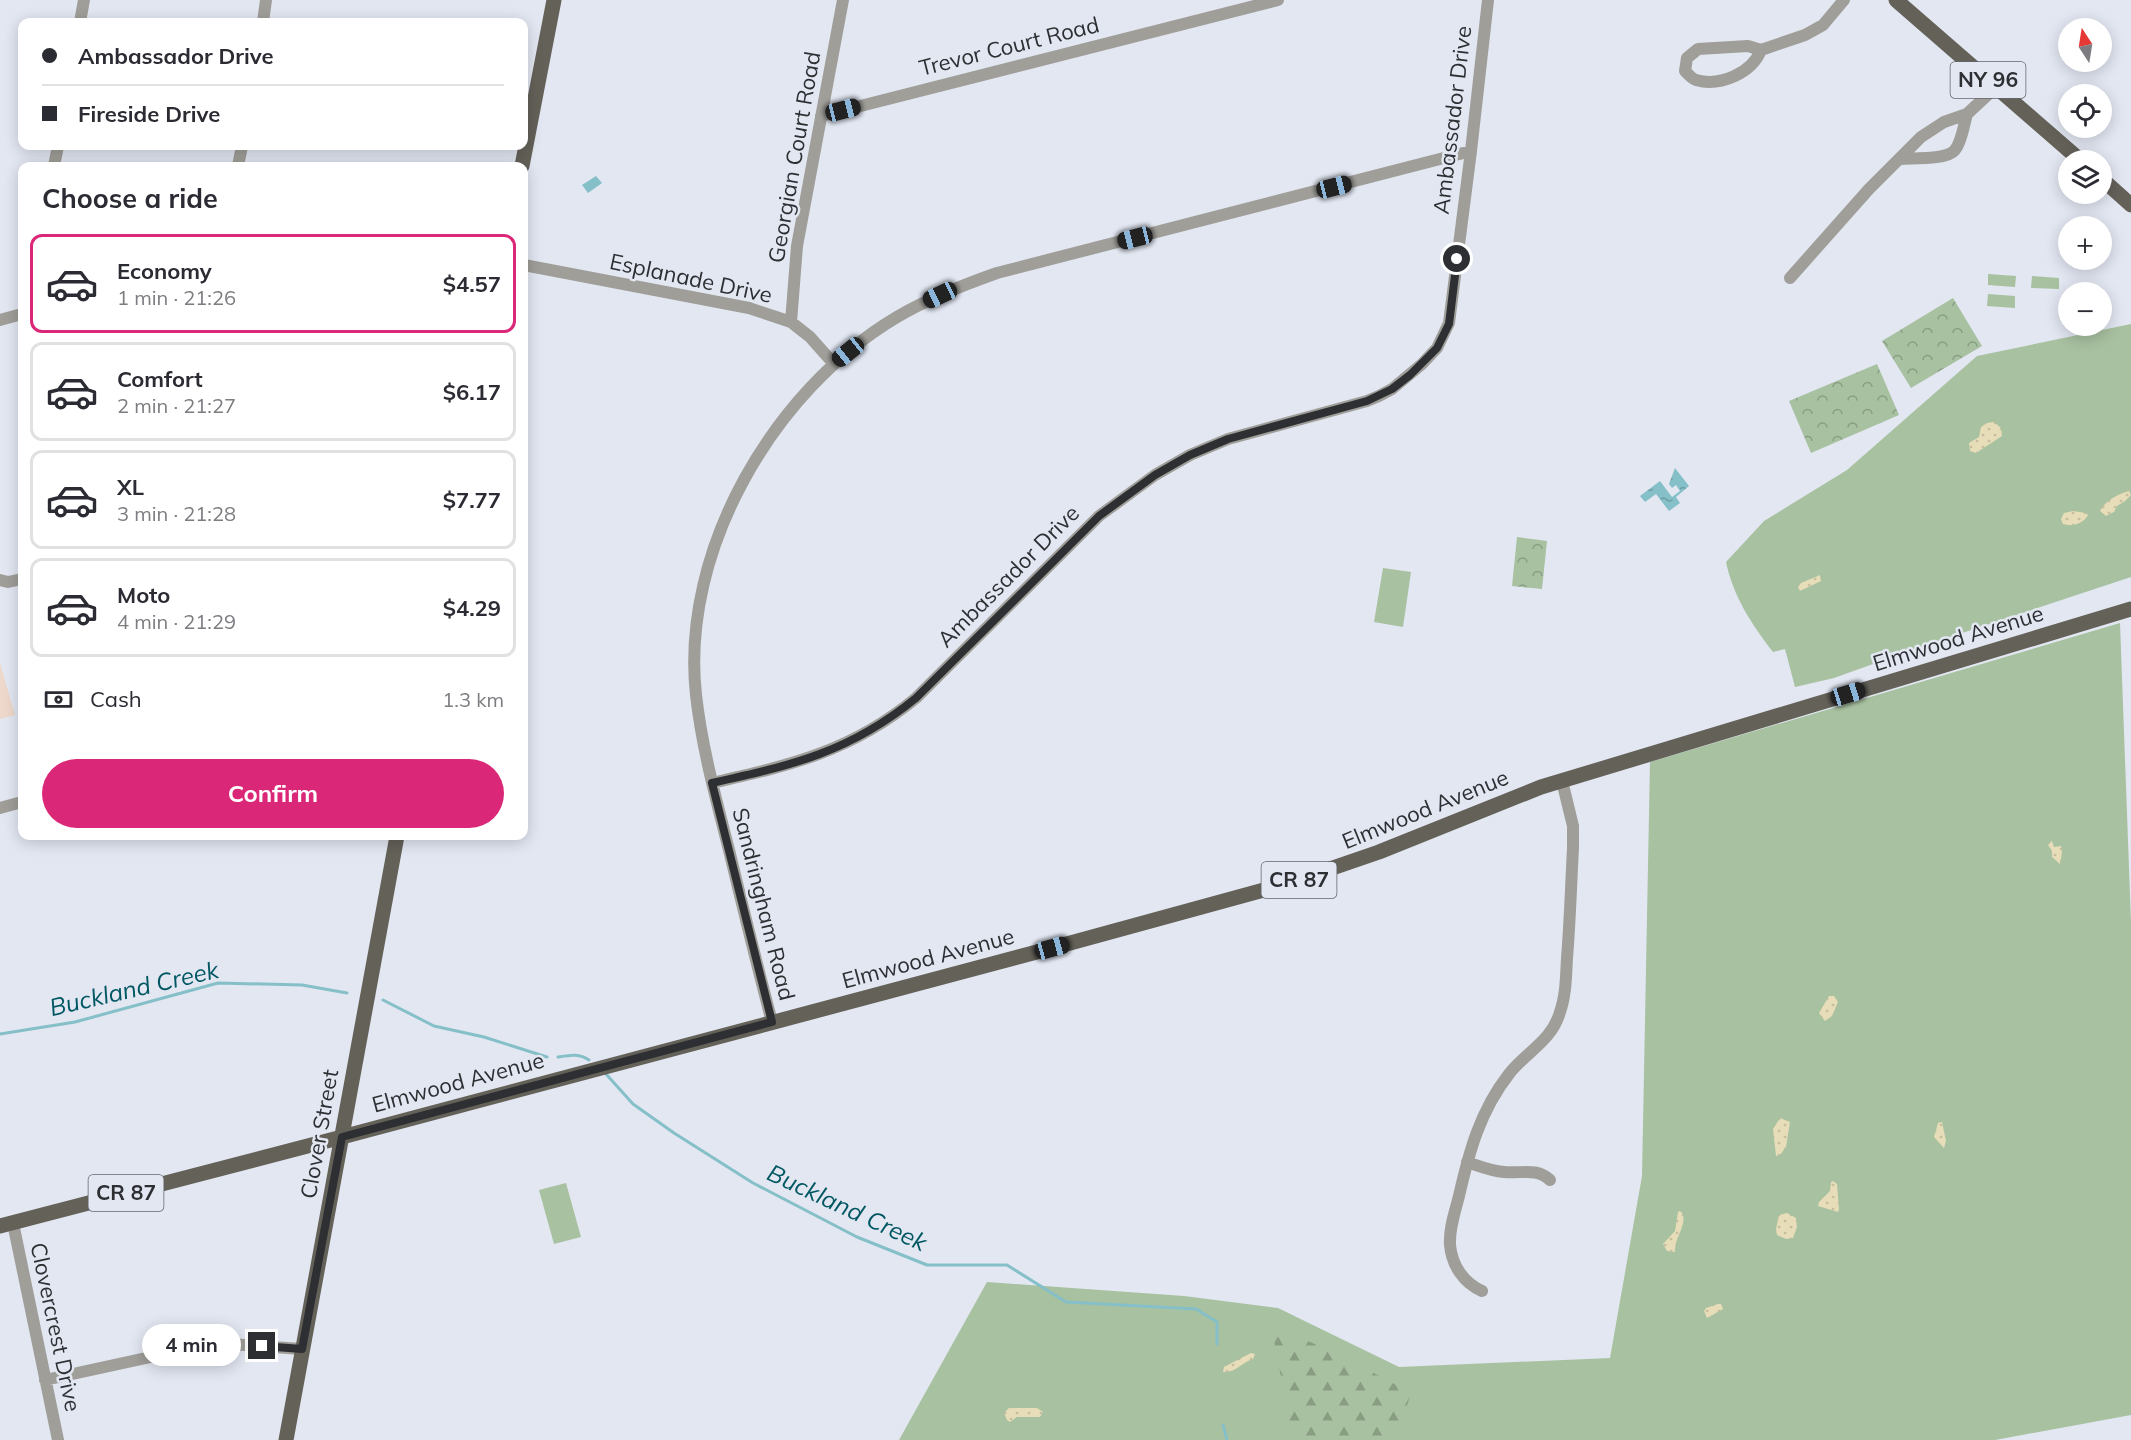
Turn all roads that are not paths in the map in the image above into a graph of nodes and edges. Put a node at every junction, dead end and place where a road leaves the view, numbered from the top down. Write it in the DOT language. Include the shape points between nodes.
graph roads {
  1 [pos="84,0"];
  2 [pos="266,0"];
  3 [pos="554,0"];
  4 [pos="843,0"];
  5 [pos="1278,0"];
  6 [pos="1488,0"];
  7 [pos="1844,0"];
  8 [pos="1903,2"];
  9 [pos="81,18"];
  10 [pos="263,18"];
  11 [pos="1761,50"];
  12 [pos="1996,87"];
  13 [pos="1967,114"];
  14 [pos="821,116"];
  15 [pos="528,135"];
  16 [pos="2068,150"];
  17 [pos="1471,151"];
  18 [pos="1900,159"];
  19 [pos="2112,188"];
  20 [pos="2131,205"];
  21 [pos="528,266"];
  22 [pos="1790,278"];
  23 [pos="18,315"];
  24 [pos="0,320"];
  25 [pos="791,322"];
  26 [pos="834,364"];
  27 [pos="0,580"];
  28 [pos="18,580"];
  29 [pos="2131,609"];
  30 [pos="1562,781"];
  31 [pos="712,783"];
  32 [pos="18,803"];
  33 [pos="0,808"];
  34 [pos="396,840"];
  35 [pos="772,1022"];
  36 [pos="342,1137"];
  37 [pos="1467,1162"];
  38 [pos="1550,1180"];
  39 [pos="6,1224"];
  40 [pos="1482,1291"];
  41 [pos="302,1349"];
  42 [pos="45,1380"];
  43 [pos="58,1440"];
  44 [pos="286,1440"];
  1 -- 9 [label="street"];
  2 -- 10 [label="street"];
  3 -- 15 [label="main road"];
  4 -- 14 [label="street, Georgian Court Road"];
  5 -- 14 [label="street, Trevor Court Road"];
  6 -- 17 [label="street, Ambassador Drive"];
  7 -- 11 [label="street" via="1815,31"];
  8 -- 12 [label="main road, NY 96"];
  11 -- 11 [label="street" via="1748,46 1698,49 1687,58 1685,71 1694,80 1726,80 1758,59"];
  12 -- 13 [label="street"];
  12 -- 16 [label="main road, NY 96"];
  13 -- 18 [label="street" via="1932,128"];
  13 -- 18 [label="street" via="1953,152"];
  14 -- 25 [label="street, Georgian Court Road" via="797,246"];
  17 -- 26 [label="street, Sandringham Road" via="997,273 940,295 896,318"];
  17 -- 31 [label="street, Ambassador Drive" via="1449,324 1437,348 1410,375 1367,401 1247,433 1171,465 1099,516 916,698 884,723 801,762"];
  18 -- 22 [label="street"];
  19 -- 20 [label="main road"];
  21 -- 25 [label="street, Esplanade Drive" via="748,308"];
  23 -- 24 [label="street"];
  25 -- 26 [label="street, Esplanade Drive"];
  26 -- 31 [label="street, Sandringham Road" via="802,395 760,452 731,507 711,559 700,612 696,693"];
  27 -- 28 [label="street"];
  29 -- 30 [label="main road, Elmwood Avenue / CR 87"];
  30 -- 35 [label="main road, Elmwood Avenue / CR 87" via="1289,883"];
  30 -- 37 [label="street" via="1573,826 1573,848 1560,1014 1553,1030 1509,1073 1494,1096 1477,1128"];
  31 -- 35 [label="street, Sandringham Road"];
  32 -- 33 [label="street"];
  34 -- 36 [label="main road, Clover Street"];
  35 -- 36 [label="main road, Elmwood Avenue / CR 87"];
  36 -- 39 [label="main road, Elmwood Avenue / CR 87"];
  36 -- 41 [label="main road, Clover Street"];
  37 -- 38 [label="street" via="1505,1172 1531,1171"];
  37 -- 40 [label="street" via="1450,1246 1461,1275"];
  39 -- 42 [label="street, Clovercrest Drive"];
  41 -- 42 [label="street" via="215,1344"];
  41 -- 44 [label="main road, Clover Street"];
  42 -- 43 [label="street, Clovercrest Drive"];
}
